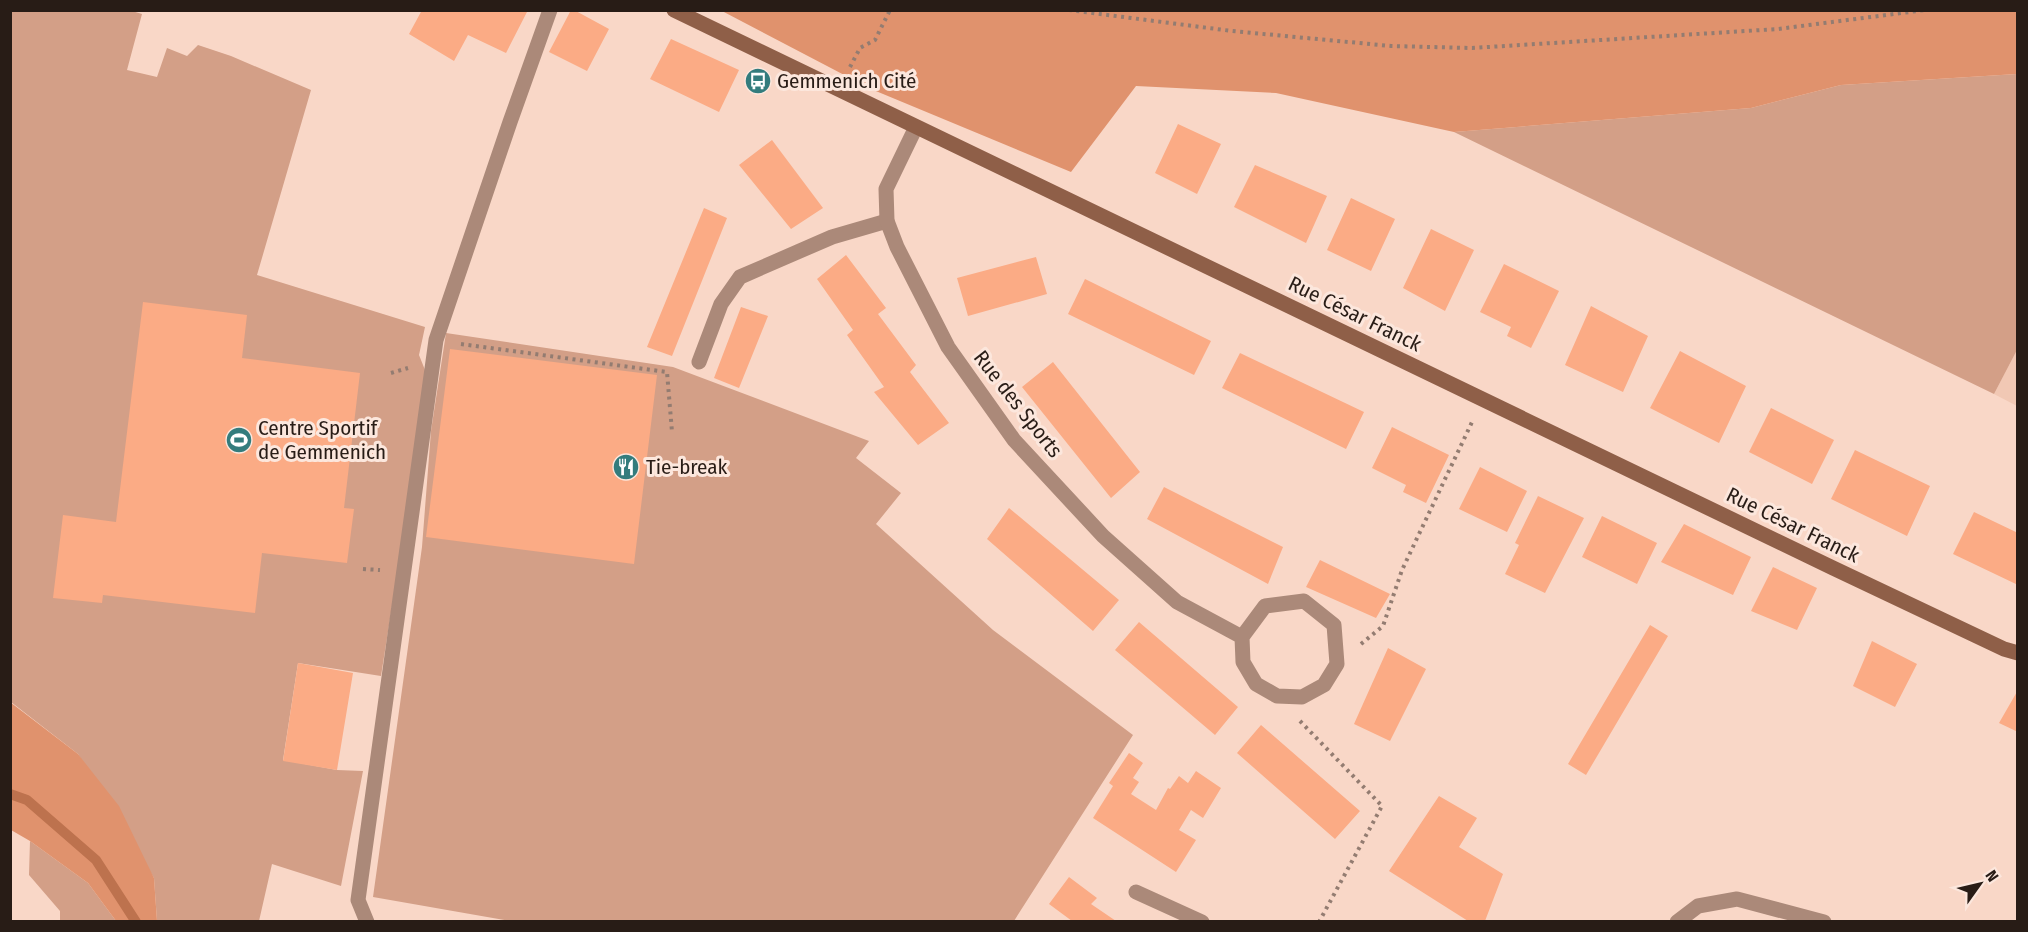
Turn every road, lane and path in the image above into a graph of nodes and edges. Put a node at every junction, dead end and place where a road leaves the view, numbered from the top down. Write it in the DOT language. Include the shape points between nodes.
graph roads {
  1 [pos="550,10"];
  2 [pos="674,10"];
  3 [pos="890,10"];
  4 [pos="1069,10"];
  5 [pos="1926,10"];
  6 [pos="836,88"];
  7 [pos="916,127"];
  8 [pos="887,221"];
  9 [pos="436,340"];
  10 [pos="699,362"];
  11 [pos="1483,399"];
  12 [pos="672,432"];
  13 [pos="1242,637"];
  14 [pos="2018,653"];
  15 [pos="1337,664"];
  16 [pos="1277,696"];
  17 [pos="1136,892"];
  18 [pos="367,921"];
  19 [pos="1202,921"];
  20 [pos="1319,921"];
  21 [pos="1677,921"];
  22 [pos="1824,921"];
  1 -- 9 [label="street"];
  2 -- 6 [label="main road, Rue César Franck"];
  3 -- 6 [label="path" via="876,40 860,48"];
  4 -- 5 [label="path" via="1391,46 1472,48 1778,29"];
  6 -- 7 [label="main road, Rue César Franck"];
  7 -- 8 [label="street, Rue des Sports" via="885,189"];
  7 -- 11 [label="main road, Rue César Franck"];
  8 -- 10 [label="street" via="832,237 740,277 720,304"];
  8 -- 13 [label="street, Rue des Sports" via="948,347 1014,440 1103,536 1177,602"];
  9 -- 12 [label="path" via="667,372"];
  9 -- 18 [label="street" via="358,900"];
  11 -- 14 [label="main road, Rue César Franck"];
  11 -- 15 [label="path" via="1402,570 1383,626"];
  13 -- 15 [label="street" via="1266,606 1304,601 1334,625"];
  13 -- 16 [label="street" via="1243,662 1256,684"];
  15 -- 16 [label="street" via="1324,685 1302,697"];
  16 -- 20 [label="path" via="1382,806"];
  17 -- 19 [label="street"];
  21 -- 22 [label="street" via="1698,906 1737,899"];
}
